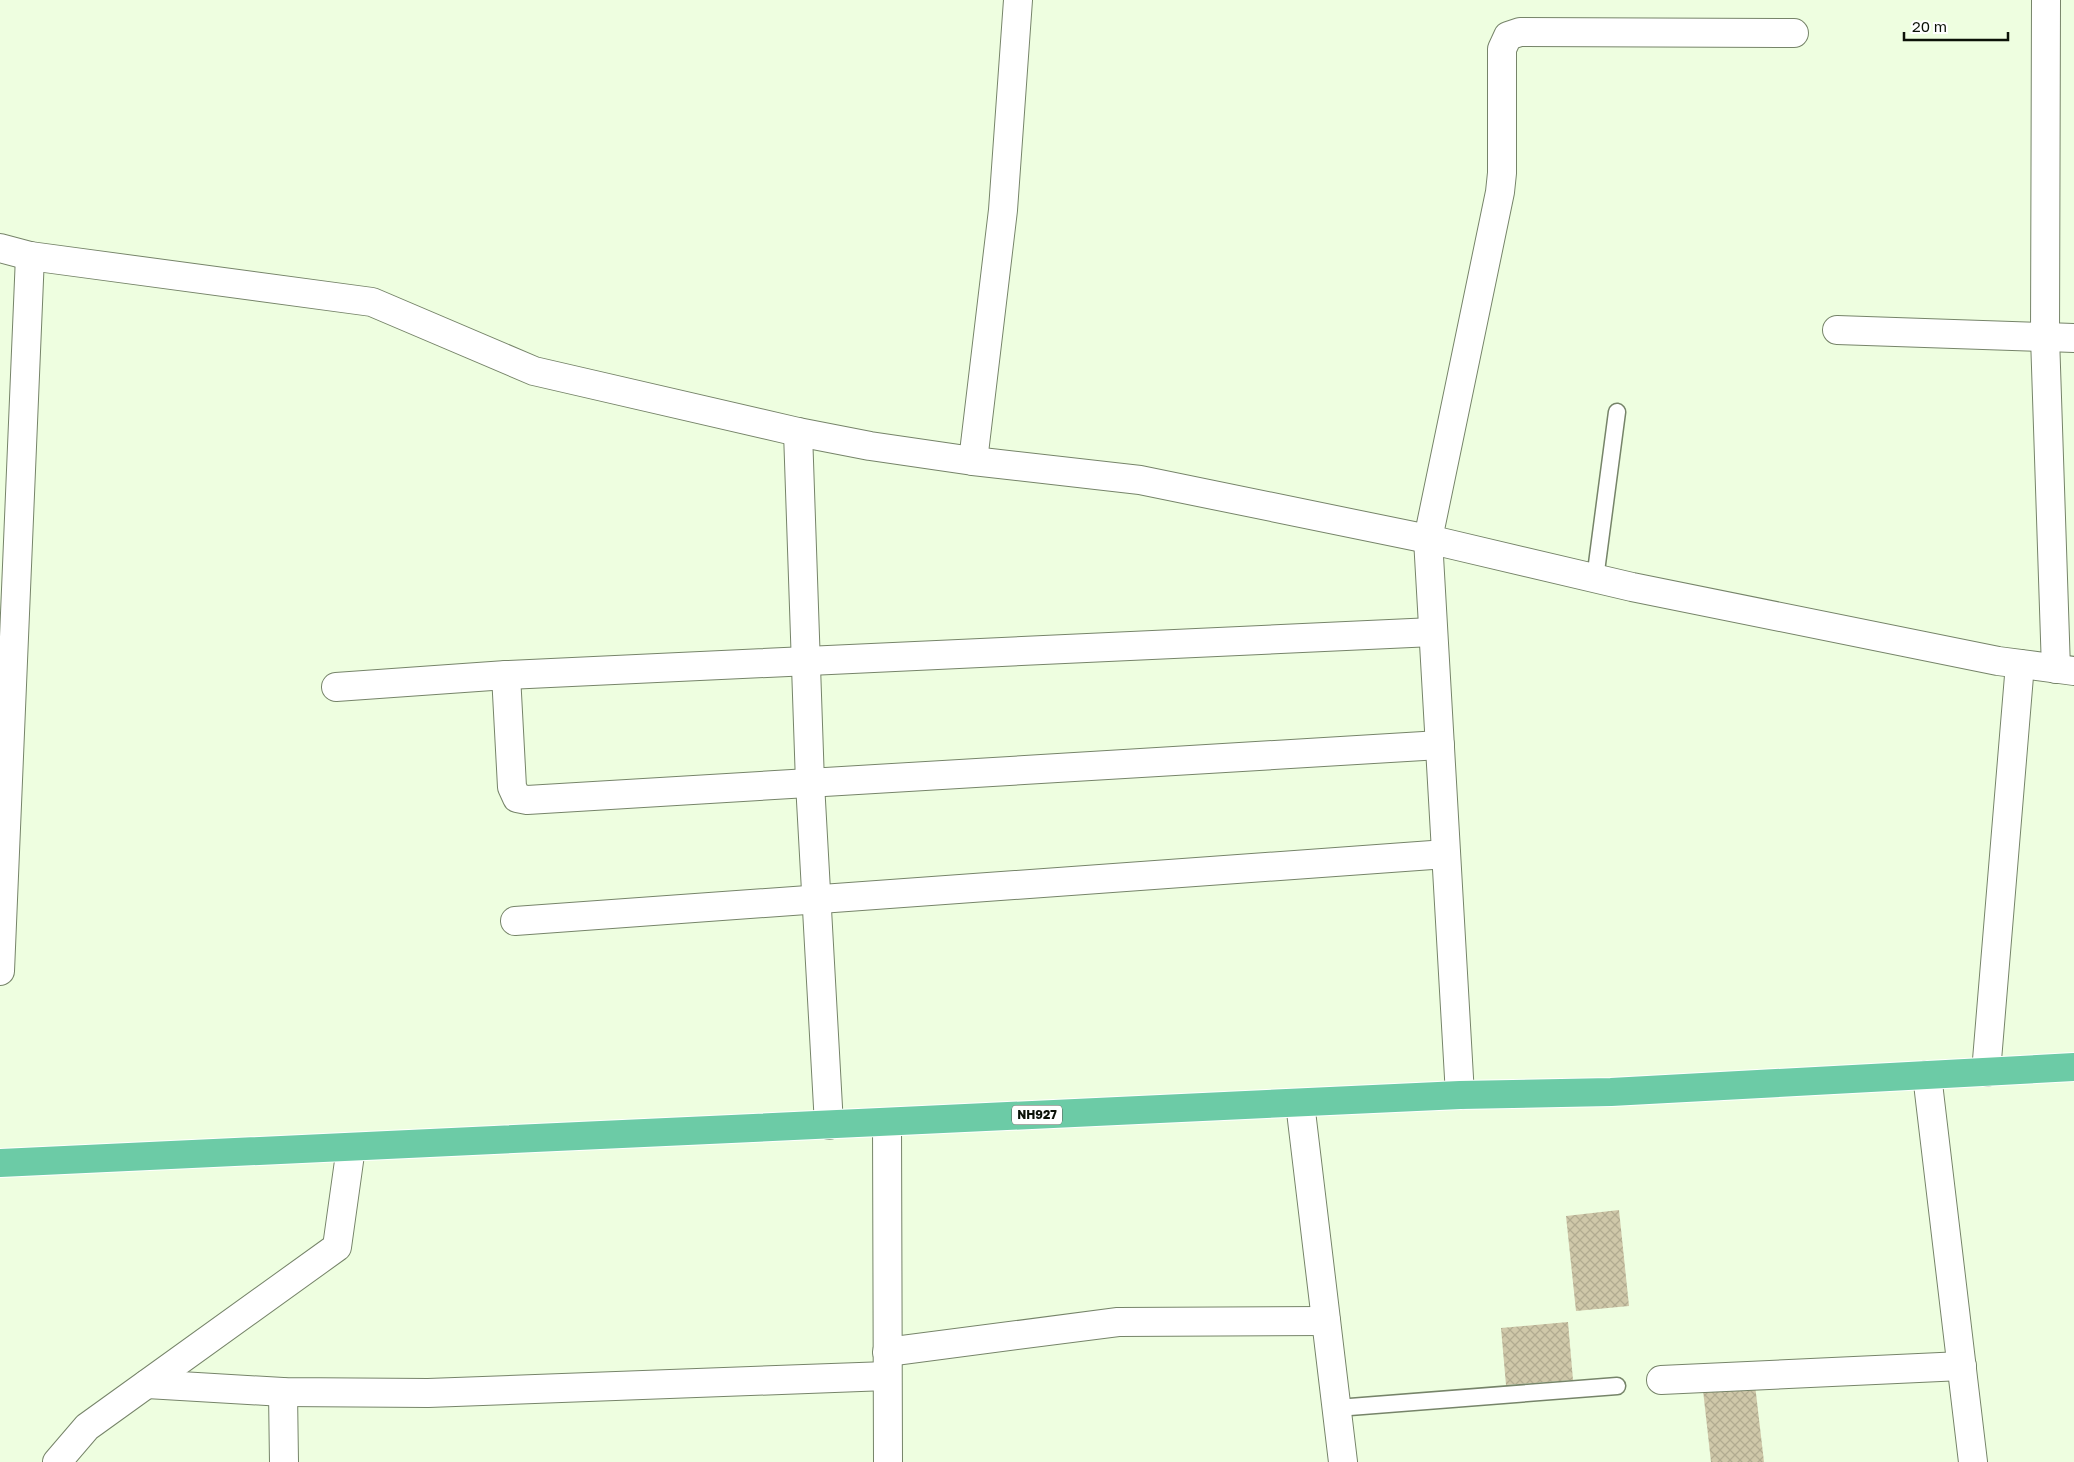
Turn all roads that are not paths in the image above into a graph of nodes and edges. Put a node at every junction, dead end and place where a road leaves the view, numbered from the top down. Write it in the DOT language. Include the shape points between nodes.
graph roads {
  1 [pos="1018,0"];
  2 [pos="2046,0"];
  3 [pos="1794,33"];
  4 [pos="0,248"];
  5 [pos="30,256"];
  6 [pos="1837,330"];
  7 [pos="2045,337"];
  8 [pos="2074,338"];
  9 [pos="1616,412"];
  10 [pos="798,432"];
  11 [pos="973,461"];
  12 [pos="1428,539"];
  13 [pos="1595,579"];
  14 [pos="7,624"];
  15 [pos="1434,632"];
  16 [pos="806,662"];
  17 [pos="2020,664"];
  18 [pos="2065,670"];
  19 [pos="506,675"];
  20 [pos="336,687"];
  21 [pos="1440,745"];
  22 [pos="810,783"];
  23 [pos="1446,854"];
  24 [pos="2,877"];
  25 [pos="816,899"];
  26 [pos="515,921"];
  27 [pos="0,971"];
  28 [pos="2074,1067"];
  29 [pos="1986,1072"];
  30 [pos="1927,1075"];
  31 [pos="1460,1095"];
  32 [pos="1300,1103"];
  33 [pos="887,1122"];
  34 [pos="829,1125"];
  35 [pos="350,1147"];
  36 [pos="0,1163"];
  37 [pos="1326,1320"];
  38 [pos="887,1364"];
  39 [pos="1962,1366"];
  40 [pos="1661,1380"];
  41 [pos="147,1384"];
  42 [pos="1617,1386"];
  43 [pos="283,1392"];
  44 [pos="1337,1408"];
  45 [pos="57,1462"];
  46 [pos="284,1462"];
  47 [pos="888,1462"];
  48 [pos="1343,1462"];
  49 [pos="1973,1462"];
  1 -- 11 [label="street" via="1003,210"];
  2 -- 7 [label="street"];
  3 -- 12 [label="street" via="1520,32 1508,36 1502,49 1500,192"];
  4 -- 5 [label="street"];
  5 -- 10 [label="street" via="372,302 534,371"];
  5 -- 14 [label="street"];
  6 -- 7 [label="street"];
  7 -- 8 [label="street"];
  7 -- 18 [label="street"];
  9 -- 13 [label="lane"];
  10 -- 11 [label="street"];
  10 -- 16 [label="street"];
  11 -- 12 [label="street" via="1140,480"];
  12 -- 13 [label="street"];
  12 -- 15 [label="street"];
  13 -- 17 [label="street"];
  14 -- 24 [label="street"];
  15 -- 16 [label="street"];
  15 -- 21 [label="street"];
  16 -- 19 [label="street"];
  16 -- 22 [label="street"];
  17 -- 18 [label="street"];
  17 -- 29 [label="street"];
  19 -- 20 [label="street"];
  19 -- 22 [label="street" via="512,787 517,798 527,800"];
  21 -- 22 [label="street"];
  21 -- 23 [label="street"];
  22 -- 25 [label="street"];
  23 -- 25 [label="street"];
  23 -- 31 [label="street"];
  24 -- 27 [label="street"];
  25 -- 26 [label="street"];
  25 -- 34 [label="street"];
  28 -- 29 [label="highway, NH927"];
  29 -- 30 [label="highway, NH927"];
  30 -- 31 [label="highway, NH927" via="1611,1092"];
  30 -- 39 [label="street"];
  31 -- 32 [label="highway, NH927"];
  32 -- 33 [label="highway, NH927"];
  32 -- 37 [label="street"];
  33 -- 34 [label="highway, NH927"];
  33 -- 38 [label="street"];
  34 -- 35 [label="highway, NH927"];
  35 -- 36 [label="highway, NH927"];
  35 -- 41 [label="street" via="337,1247"];
  37 -- 38 [label="street" via="1111,1323"];
  37 -- 44 [label="street"];
  38 -- 43 [label="street" via="428,1393"];
  38 -- 47 [label="street"];
  39 -- 40 [label="street"];
  39 -- 49 [label="street"];
  41 -- 43 [label="street"];
  41 -- 45 [label="street" via="87,1427"];
  42 -- 44 [label="lane"];
  43 -- 46 [label="street"];
  44 -- 48 [label="street"];
}
